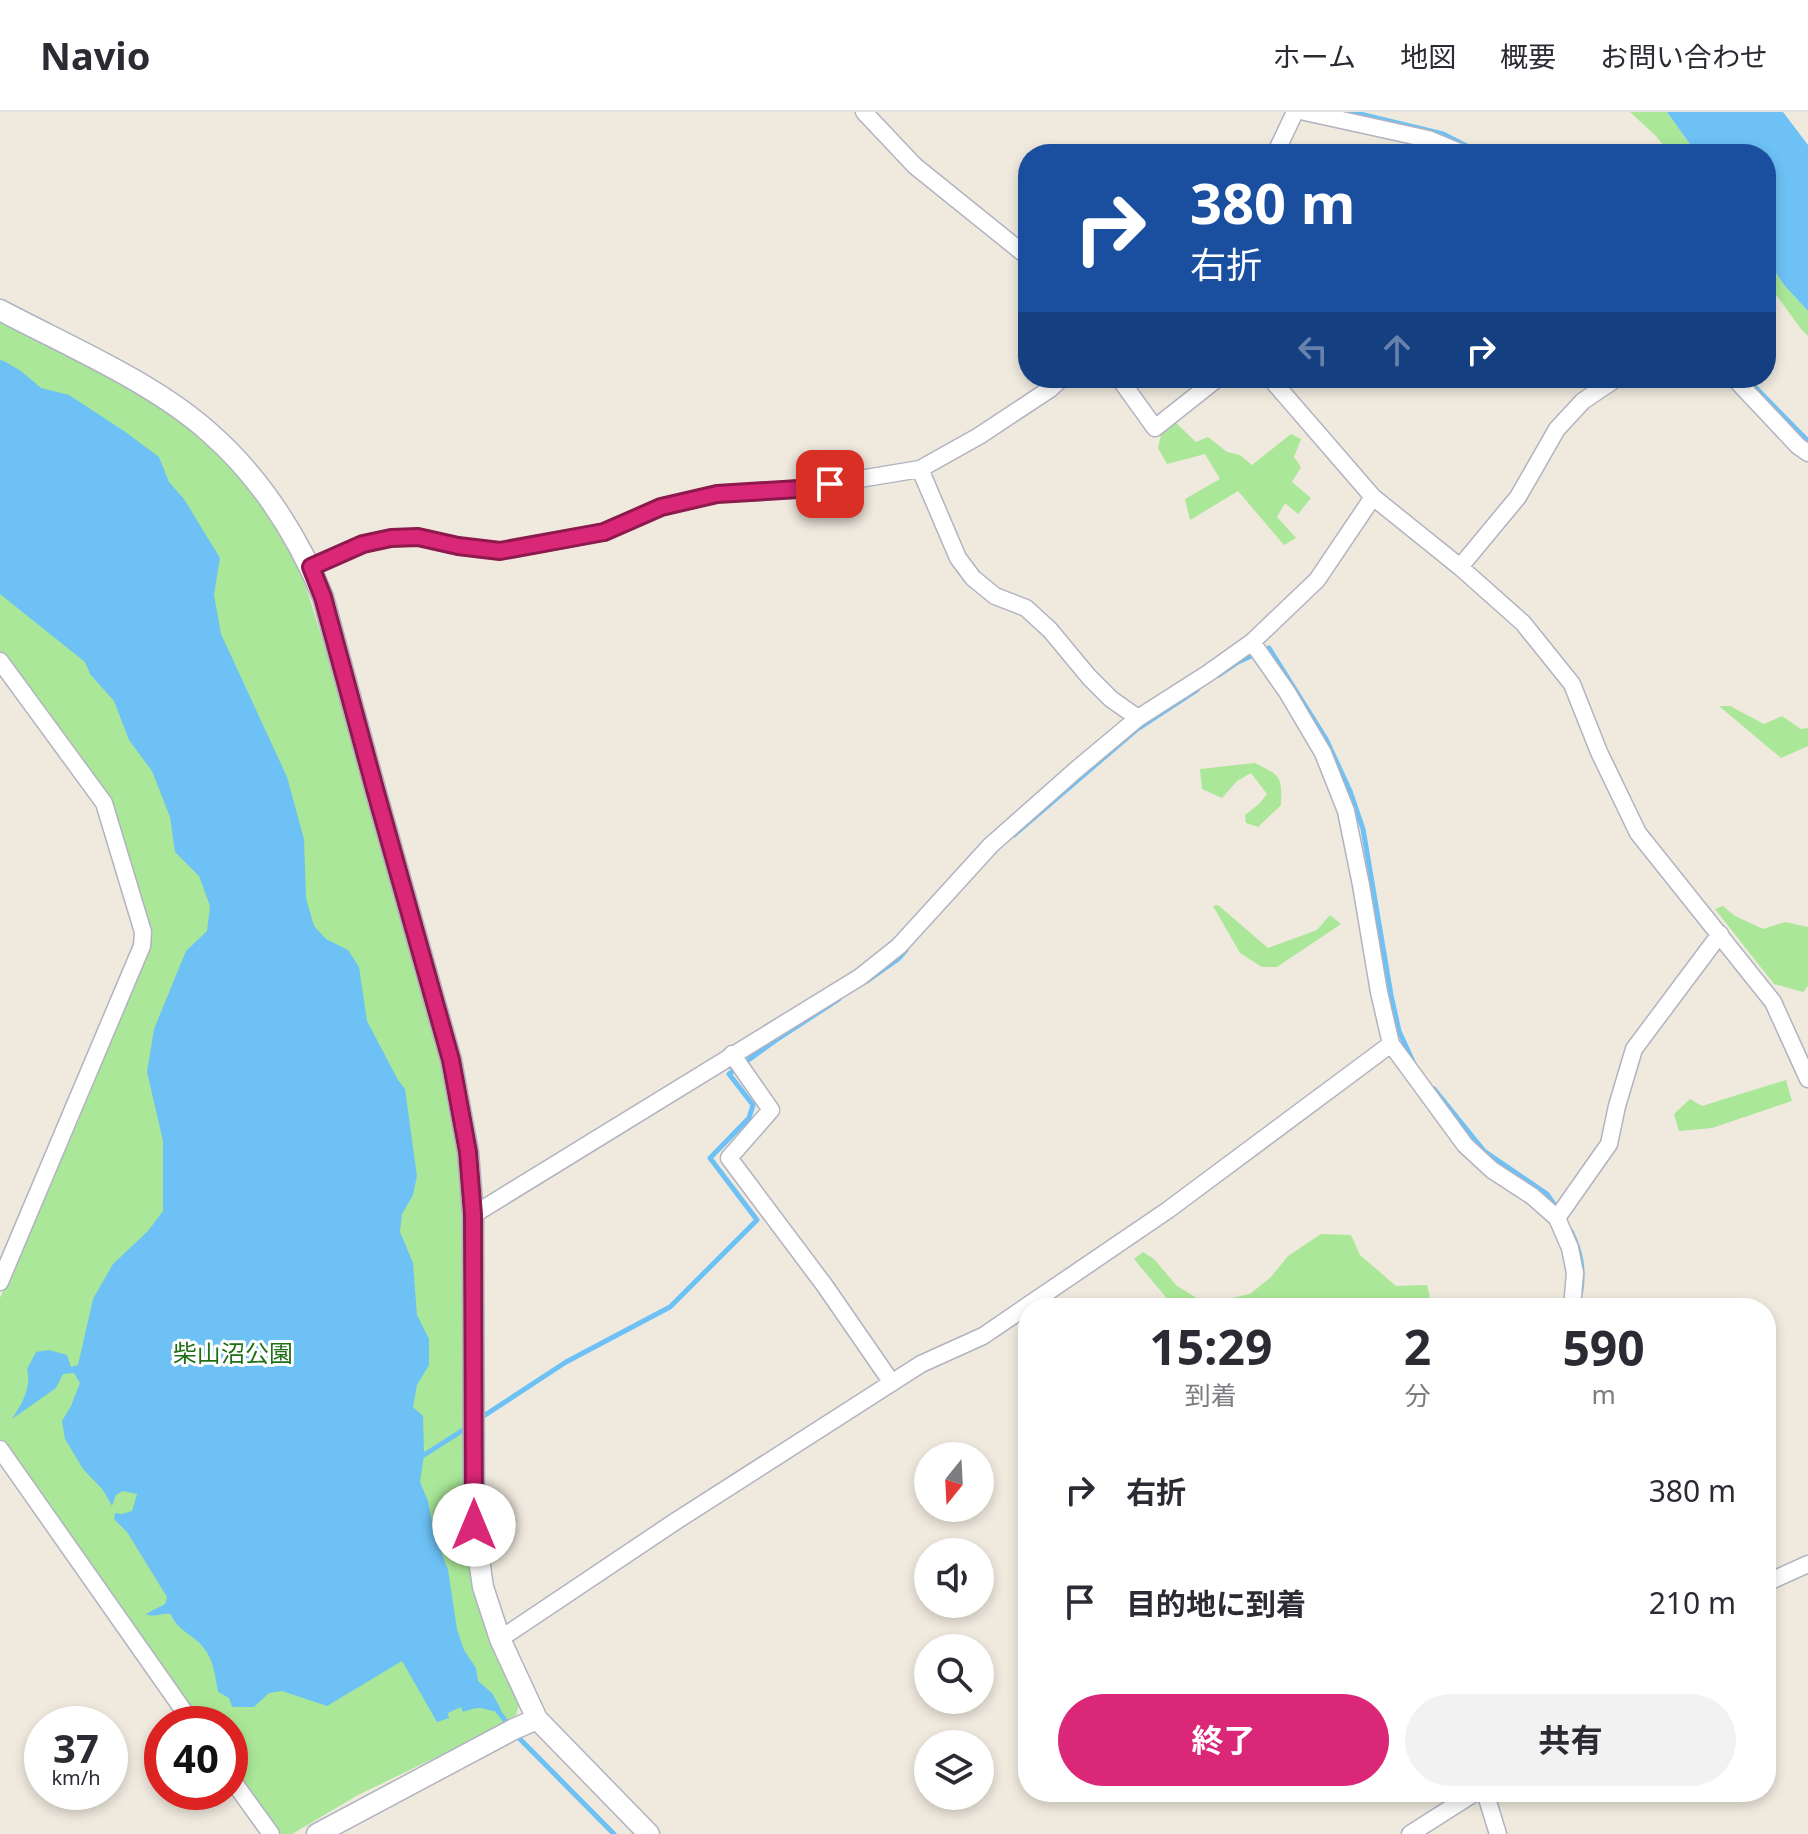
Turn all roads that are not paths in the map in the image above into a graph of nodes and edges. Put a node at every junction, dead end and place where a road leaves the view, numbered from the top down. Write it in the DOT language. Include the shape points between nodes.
graph roads {
  1 [pos="864,112"];
  2 [pos="1295,112"];
  3 [pos="1305,112"];
  4 [pos="1280,144"];
  5 [pos="1440,144"];
  6 [pos="1018,249"];
  7 [pos="0,310"];
  8 [pos="1051,388"];
  9 [pos="1126,388"];
  10 [pos="1205,388"];
  11 [pos="1279,388"];
  12 [pos="1602,388"];
  13 [pos="1743,388"];
  14 [pos="1808,453"];
  15 [pos="920,469"];
  16 [pos="1373,497"];
  17 [pos="311,567"];
  18 [pos="1460,567"];
  19 [pos="1252,642"];
  20 [pos="0,661"];
  21 [pos="1138,718"];
  22 [pos="1720,934"];
  23 [pos="1391,1044"];
  24 [pos="732,1054"];
  25 [pos="1808,1076"];
  26 [pos="473,1215"];
  27 [pos="1557,1218"];
  28 [pos="0,1282"];
  29 [pos="1039,1298"];
  30 [pos="1573,1298"];
  31 [pos="1018,1312"];
  32 [pos="892,1383"];
  33 [pos="0,1449"];
  34 [pos="1808,1564"];
  35 [pos="1776,1578"];
  36 [pos="500,1639"];
  37 [pos="180,1706"];
  38 [pos="537,1719"];
  39 [pos="248,1802"];
  40 [pos="1460,1802"];
  41 [pos="1488,1802"];
  42 [pos="271,1834"];
  43 [pos="317,1834"];
  44 [pos="649,1834"];
  45 [pos="1410,1834"];
  46 [pos="1498,1834"];
  1 -- 6 [label="street" via="915,166"];
  2 -- 4 [label="street"];
  3 -- 5 [label="street"];
  7 -- 17 [label="street" via="152,390 209,431 279,511"];
  8 -- 15 [label="street"];
  9 -- 10 [label="street" via="1155,428"];
  11 -- 16 [label="street"];
  12 -- 18 [label="street" via="1557,429 1518,497"];
  13 -- 14 [label="street"];
  15 -- 17 [label="street" via="799,489 717,494 661,507 604,532 500,551 418,537 391,538"];
  15 -- 21 [label="street" via="958,558 973,578 995,596 1026,608 1111,699"];
  16 -- 18 [label="street"];
  16 -- 19 [label="street" via="1317,580"];
  17 -- 26 [label="street" via="451,1060"];
  18 -- 22 [label="street" via="1523,623 1572,684 1638,833"];
  19 -- 21 [label="street"];
  19 -- 23 [label="street" via="1323,753 1346,811"];
  20 -- 28 [label="street" via="104,803 143,932 142,946"];
  21 -- 24 [label="street" via="991,845 899,946 860,977"];
  22 -- 25 [label="street" via="1773,1002"];
  22 -- 27 [label="street" via="1634,1049 1609,1144"];
  23 -- 27 [label="street" via="1465,1145"];
  23 -- 29 [label="street" via="1168,1210"];
  24 -- 26 [label="street"];
  24 -- 32 [label="street" via="771,1110 729,1158"];
  26 -- 36 [label="street" via="474,1525 483,1587"];
  27 -- 30 [label="street" via="1575,1273"];
  31 -- 32 [label="street"];
  32 -- 36 [label="street"];
  33 -- 37 [label="street"];
  34 -- 35 [label="street"];
  36 -- 38 [label="street"];
  38 -- 43 [label="street"];
  38 -- 44 [label="street"];
  39 -- 42 [label="street"];
  40 -- 45 [label="street"];
  41 -- 46 [label="street"];
}
